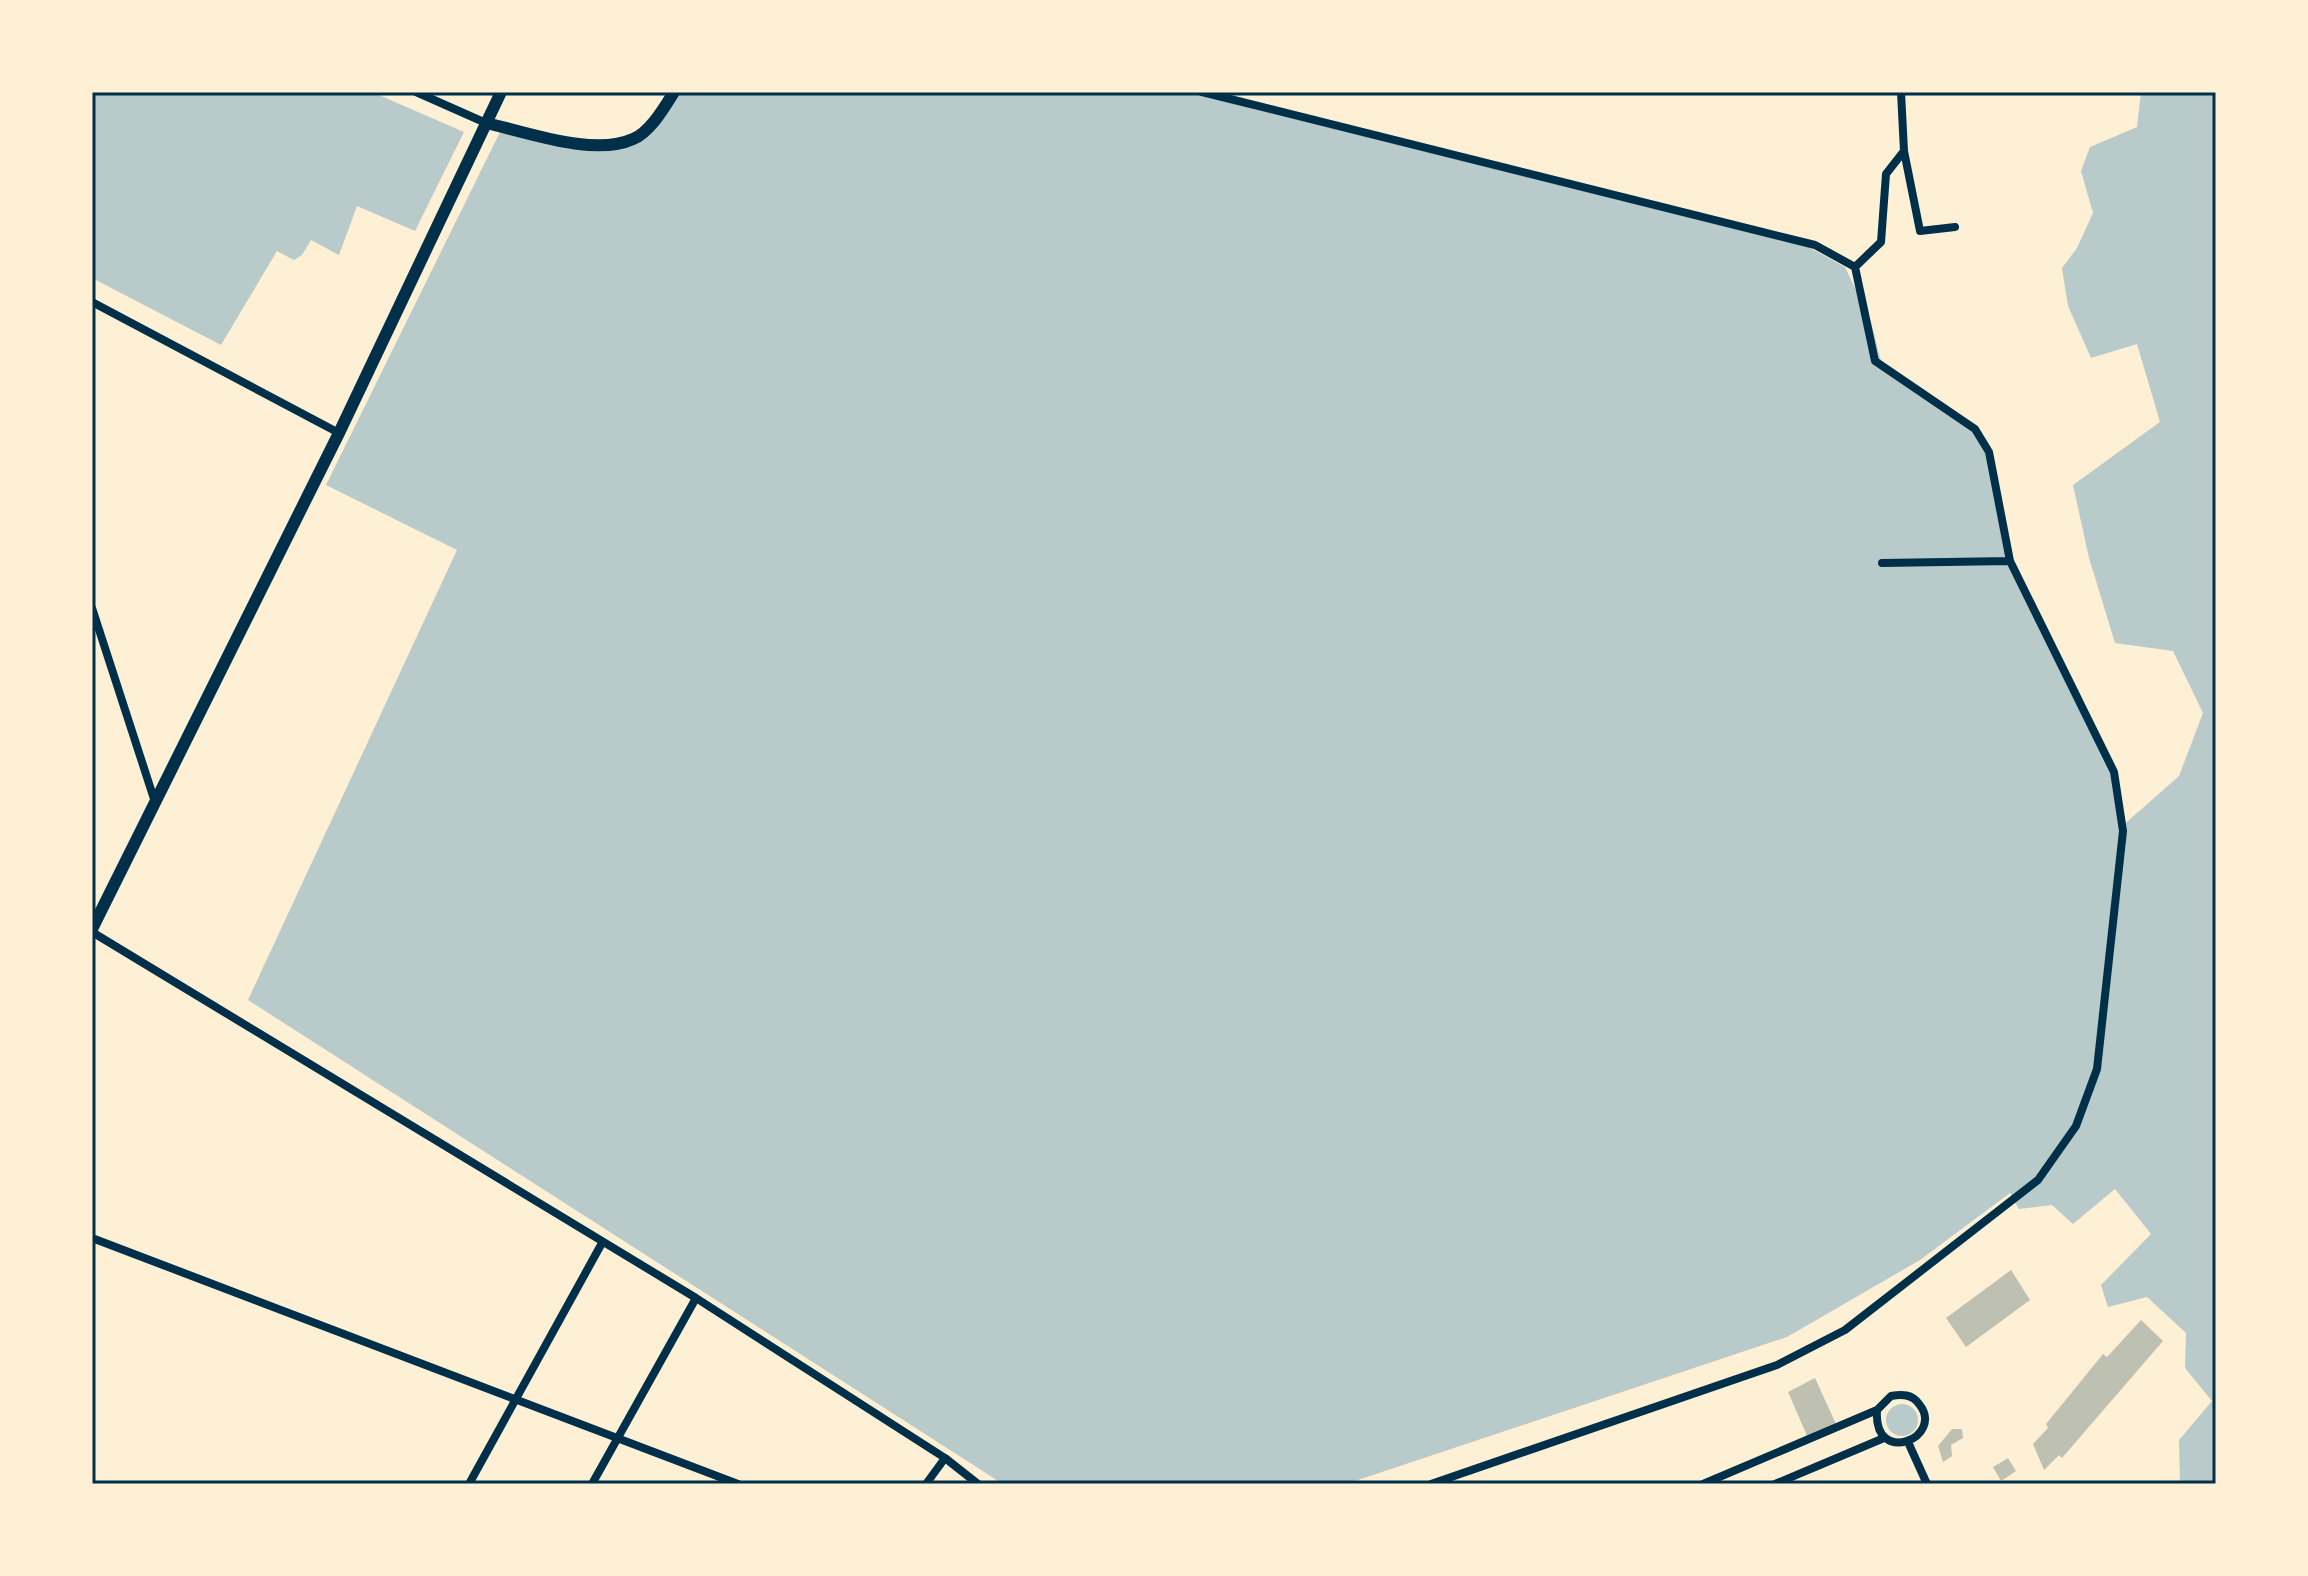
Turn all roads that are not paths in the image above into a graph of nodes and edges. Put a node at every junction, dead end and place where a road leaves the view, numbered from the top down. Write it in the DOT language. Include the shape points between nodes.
graph roads {
  1 [pos="416,92"];
  2 [pos="501,92"];
  3 [pos="674,92"];
  4 [pos="1202,92"];
  5 [pos="1901,92"];
  6 [pos="486,123"];
  7 [pos="1904,151"];
  8 [pos="1955,227"];
  9 [pos="1855,267"];
  10 [pos="92,302"];
  11 [pos="339,433"];
  12 [pos="2010,561"];
  13 [pos="1882,563"];
  14 [pos="92,608"];
  15 [pos="155,802"];
  16 [pos="92,930"];
  17 [pos="92,1238"];
  18 [pos="602,1243"];
  19 [pos="696,1298"];
  20 [pos="516,1399"];
  21 [pos="1877,1410"];
  22 [pos="618,1437"];
  23 [pos="1884,1438"];
  24 [pos="1908,1442"];
  25 [pos="945,1458"];
  26 [pos="469,1484"];
  27 [pos="592,1484"];
  28 [pos="738,1484"];
  29 [pos="926,1484"];
  30 [pos="978,1484"];
  31 [pos="1431,1484"];
  32 [pos="1703,1484"];
  33 [pos="1775,1484"];
  34 [pos="1927,1484"];
  1 -- 6 [label="street"];
  2 -- 6 [label="street"];
  3 -- 6 [label="street" via="636,139 602,148"];
  4 -- 9 [label="street" via="1815,245"];
  5 -- 7 [label="street"];
  6 -- 11 [label="street"];
  7 -- 8 [label="street" via="1920,231"];
  7 -- 9 [label="street" via="1886,174 1881,242"];
  9 -- 12 [label="street" via="1875,361 1975,429 1989,452"];
  10 -- 11 [label="street"];
  11 -- 15 [label="street"];
  12 -- 13 [label="street"];
  12 -- 31 [label="street" via="2114,772 2123,831 2097,1069 2076,1126 2038,1180 1845,1330 1777,1365"];
  14 -- 15 [label="street"];
  15 -- 16 [label="street"];
  16 -- 18 [label="street"];
  17 -- 20 [label="street"];
  18 -- 19 [label="street"];
  18 -- 20 [label="street"];
  19 -- 22 [label="street"];
  19 -- 25 [label="street"];
  20 -- 22 [label="street"];
  20 -- 26 [label="street"];
  21 -- 23 [label="street" via="1876,1425"];
  21 -- 24 [label="street" via="1891,1396 1910,1396 1918,1402 1925,1419"];
  21 -- 32 [label="street"];
  22 -- 27 [label="street"];
  22 -- 28 [label="street"];
  23 -- 24 [label="street"];
  23 -- 33 [label="street"];
  24 -- 34 [label="street"];
  25 -- 29 [label="street"];
  25 -- 30 [label="street"];
}
